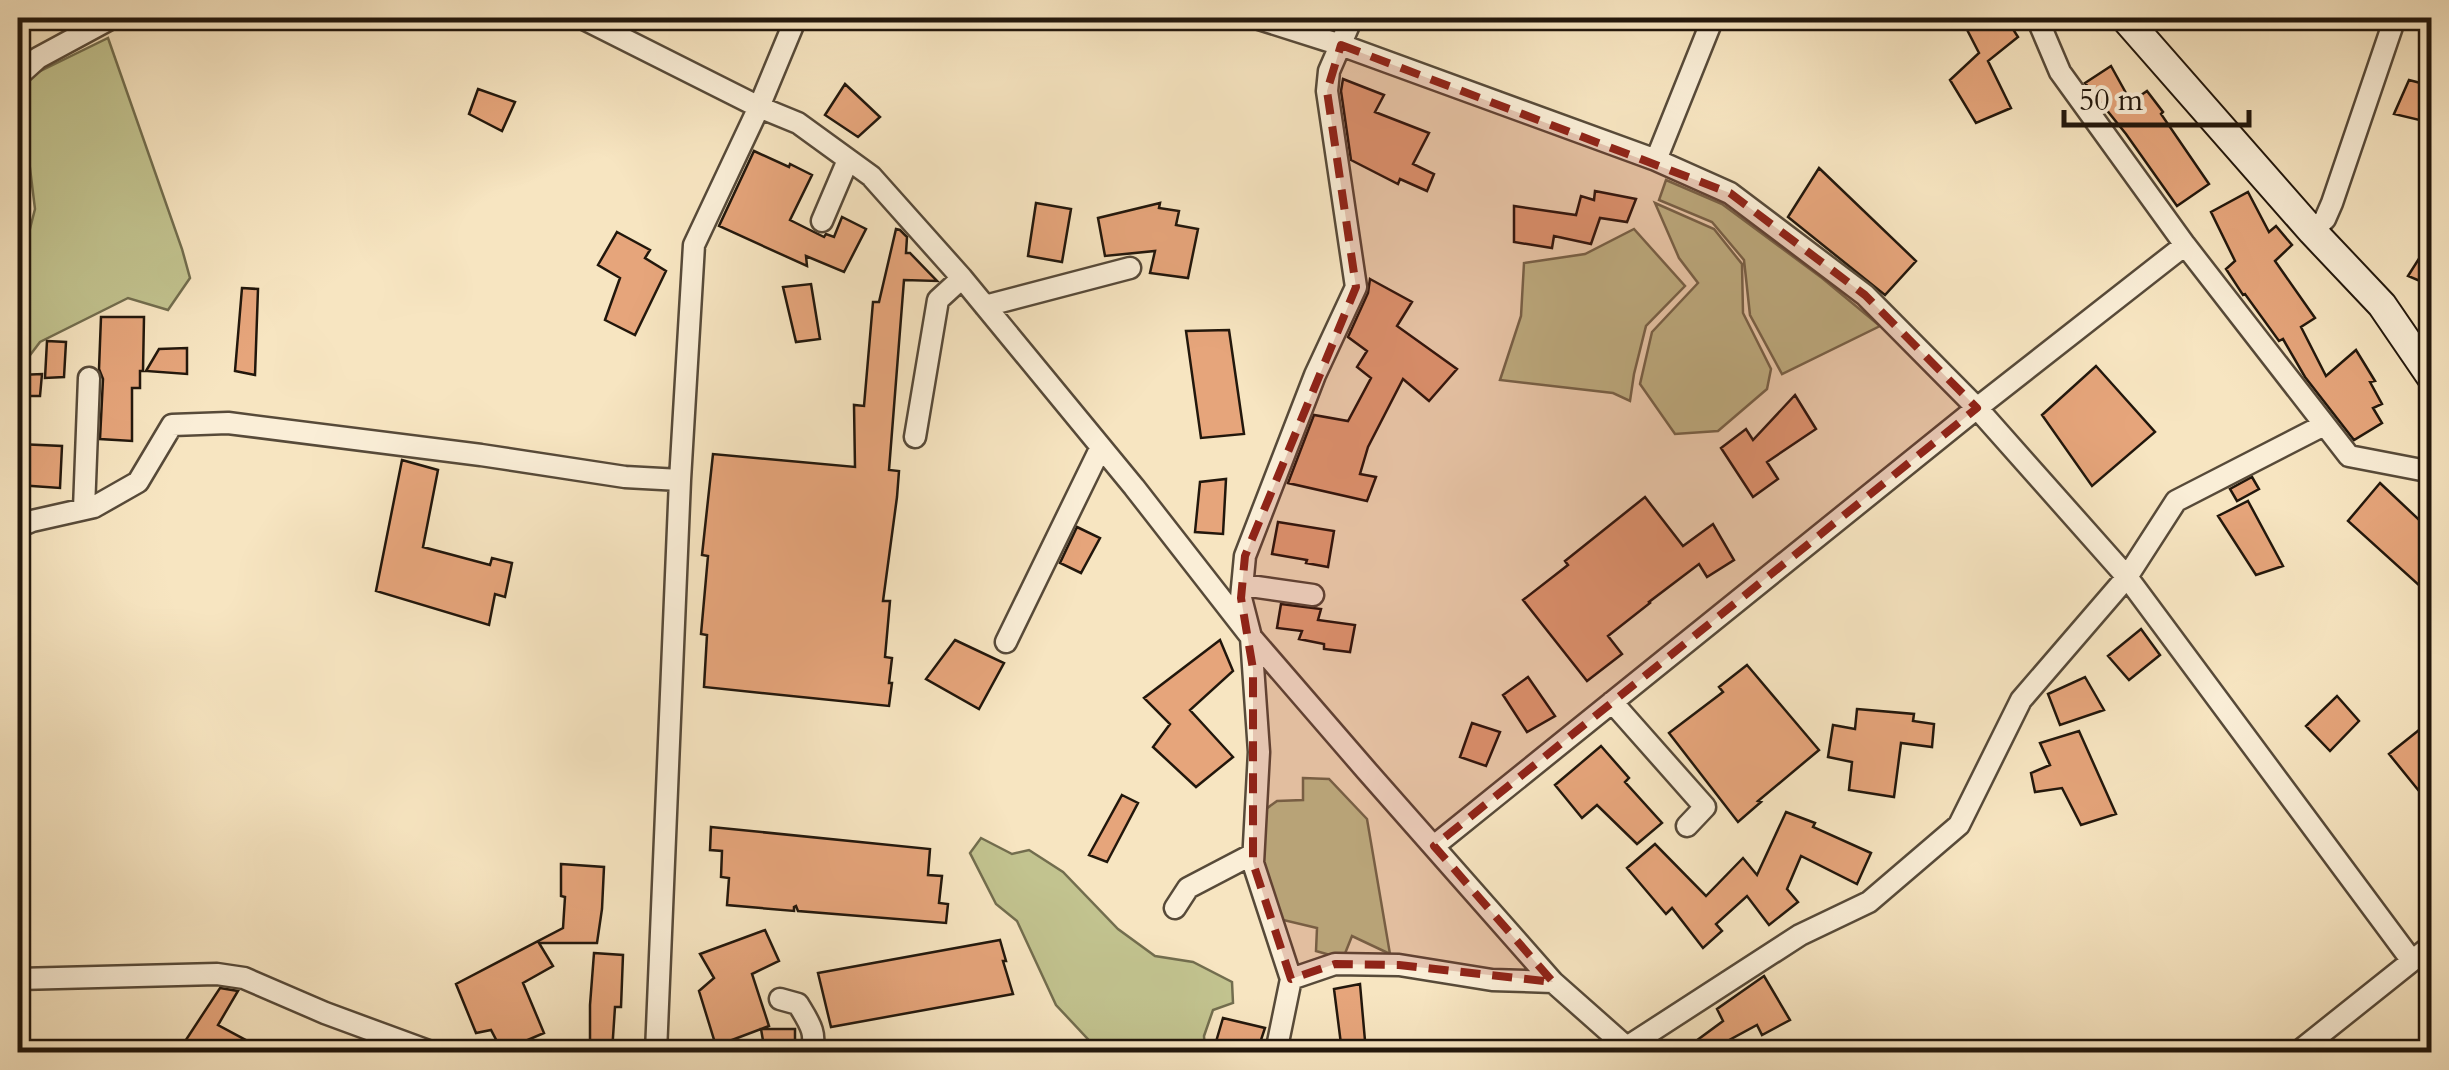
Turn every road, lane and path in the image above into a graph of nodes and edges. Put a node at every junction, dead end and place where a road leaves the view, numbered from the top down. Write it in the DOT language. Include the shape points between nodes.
graph roads {
  1 [pos="582,18"];
  2 [pos="796,18"];
  3 [pos="1256,18"];
  4 [pos="1352,18"];
  5 [pos="1713,18"];
  6 [pos="2037,18"];
  7 [pos="2125,18"];
  8 [pos="2395,18"];
  9 [pos="98,21"];
  10 [pos="1342,44"];
  11 [pos="18,76"];
  12 [pos="759,107"];
  13 [pos="848,160"];
  14 [pos="1656,160"];
  15 [pos="822,221"];
  16 [pos="2312,231"];
  17 [pos="2185,245"];
  18 [pos="1130,268"];
  19 [pos="962,278"];
  20 [pos="985,306"];
  21 [pos="89,378"];
  22 [pos="2432,378"];
  23 [pos="1977,408"];
  24 [pos="2324,425"];
  25 [pos="915,437"];
  26 [pos="1100,447"];
  27 [pos="2432,472"];
  28 [pos="680,480"];
  29 [pos="84,510"];
  30 [pos="18,526"];
  31 [pos="2127,577"];
  32 [pos="1243,585"];
  33 [pos="1313,595"];
  34 [pos="1251,637"];
  35 [pos="1006,642"];
  36 [pos="1612,702"];
  37 [pos="1687,826"];
  38 [pos="1434,846"];
  39 [pos="1254,854"];
  40 [pos="1175,908"];
  41 [pos="2432,945"];
  42 [pos="2412,961"];
  43 [pos="18,979"];
  44 [pos="1291,979"];
  45 [pos="1553,982"];
  46 [pos="780,999"];
  47 [pos="1630,1050"];
  48 [pos="431,1052"];
  49 [pos="656,1052"];
  50 [pos="809,1052"];
  51 [pos="1276,1052"];
  52 [pos="2298,1052"];
  1 -- 12 [label="street"];
  2 -- 12 [label="street"];
  3 -- 10 [label="street"];
  4 -- 10 [label="street"];
  5 -- 14 [label="street"];
  6 -- 17 [label="street" via="2060,72"];
  7 -- 16 [label="street"];
  8 -- 16 [label="street" via="2332,203"];
  9 -- 11 [label="street"];
  10 -- 14 [label="street"];
  10 -- 32 [label="street" via="1327,91 1356,287 1314,375 1245,556"];
  12 -- 13 [label="street" via="798,123"];
  12 -- 28 [label="street" via="694,245"];
  13 -- 15 [label="street"];
  13 -- 19 [label="street" via="871,176"];
  14 -- 23 [label="street" via="1730,193 1865,295"];
  16 -- 22 [label="street" via="2382,306"];
  17 -- 23 [label="street"];
  17 -- 24 [label="street"];
  18 -- 20 [label="street"];
  19 -- 20 [label="street"];
  19 -- 25 [label="street" via="938,300"];
  20 -- 26 [label="street"];
  21 -- 29 [label="street"];
  23 -- 31 [label="street"];
  23 -- 36 [label="street"];
  24 -- 27 [label="street" via="2349,456"];
  24 -- 31 [label="street" via="2176,501"];
  26 -- 34 [label="street"];
  26 -- 35 [label="street"];
  28 -- 29 [label="street" via="228,423 172,425 138,482"];
  28 -- 49 [label="street"];
  29 -- 30 [label="street"];
  31 -- 42 [label="street"];
  31 -- 47 [label="street" via="2021,700 1960,825 1869,902 1800,935"];
  32 -- 33 [label="street"];
  32 -- 34 [label="street"];
  34 -- 38 [label="street"];
  34 -- 39 [label="street" via="1259,752"];
  36 -- 37 [label="street" via="1705,807"];
  36 -- 38 [label="street"];
  38 -- 45 [label="street"];
  39 -- 40 [label="street" via="1188,888"];
  39 -- 44 [label="street"];
  41 -- 42 [label="street"];
  42 -- 52 [label="street"];
  43 -- 48 [label="street" via="244,978"];
  44 -- 45 [label="street" via="1335,964"];
  44 -- 51 [label="street"];
  45 -- 47 [label="street"];
  46 -- 50 [label="street" via="798,1004 812,1026"];
}
